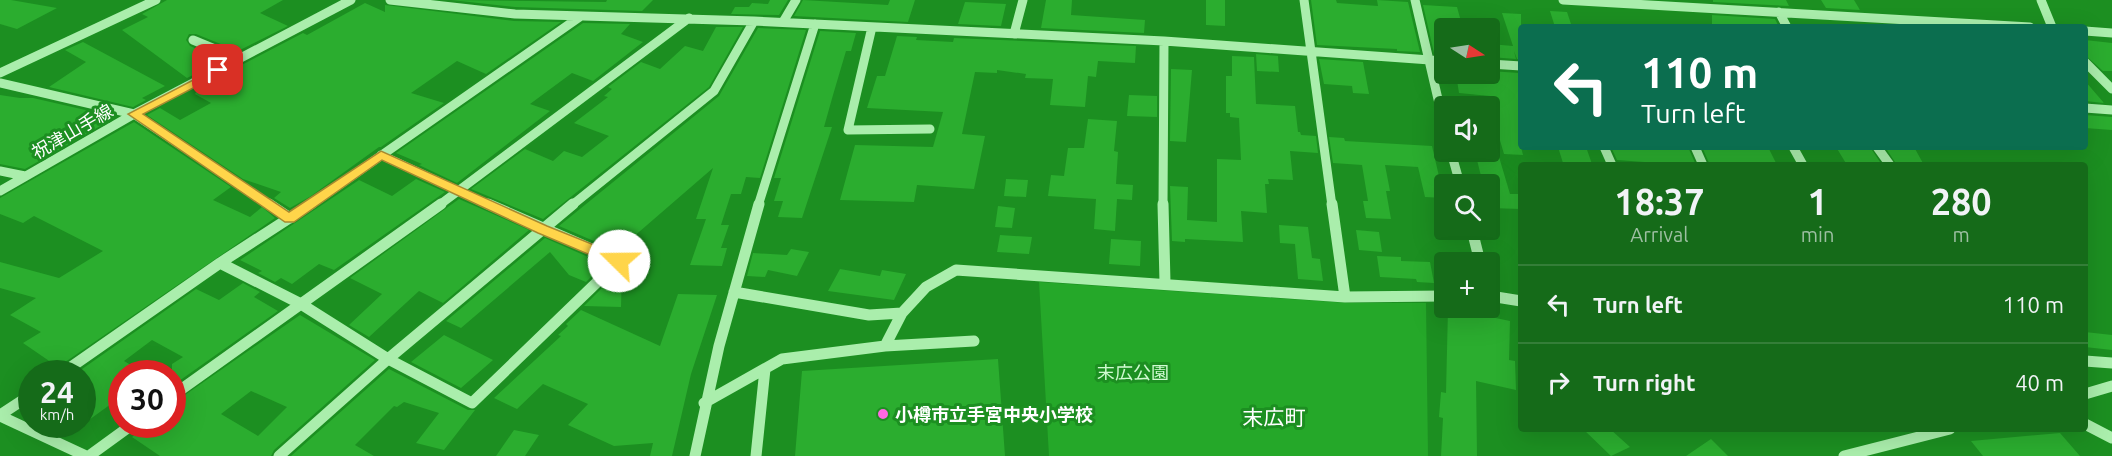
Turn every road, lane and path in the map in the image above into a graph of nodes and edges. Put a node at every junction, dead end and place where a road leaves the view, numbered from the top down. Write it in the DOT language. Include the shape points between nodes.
graph roads {
  1 [pos="351,0"];
  2 [pos="390,0"];
  3 [pos="796,0"];
  4 [pos="1023,0"];
  5 [pos="1304,0"];
  6 [pos="1415,0"];
  7 [pos="1563,0"];
  8 [pos="2041,0"];
  9 [pos="150,1"];
  10 [pos="1599,1"];
  11 [pos="1681,4"];
  12 [pos="1779,12"];
  13 [pos="582,16"];
  14 [pos="689,18"];
  15 [pos="754,21"];
  16 [pos="783,22"];
  17 [pos="815,24"];
  18 [pos="1785,24"];
  19 [pos="1980,24"];
  20 [pos="2051,24"];
  21 [pos="872,27"];
  22 [pos="2088,31"];
  23 [pos="2112,33"];
  24 [pos="1014,34"];
  25 [pos="193,39"];
  26 [pos="1164,41"];
  27 [pos="1309,50"];
  28 [pos="239,59"];
  29 [pos="1428,60"];
  30 [pos="1434,60"];
  31 [pos="1500,65"];
  32 [pos="2088,65"];
  33 [pos="1518,66"];
  34 [pos="0,73"];
  35 [pos="0,83"];
  36 [pos="2112,89"];
  37 [pos="1437,96"];
  38 [pos="2088,108"];
  39 [pos="2112,110"];
  40 [pos="134,114"];
  41 [pos="930,129"];
  42 [pos="381,155"];
  43 [pos="0,171"];
  44 [pos="25,176"];
  45 [pos="0,191"];
  46 [pos="459,191"];
  47 [pos="290,218"];
  48 [pos="542,230"];
  49 [pos="220,263"];
  50 [pos="1165,282"];
  51 [pos="734,292"];
  52 [pos="1434,296"];
  53 [pos="1345,297"];
  54 [pos="1500,298"];
  55 [pos="1518,301"];
  56 [pos="301,304"];
  57 [pos="902,313"];
  58 [pos="974,341"];
  59 [pos="885,346"];
  60 [pos="388,359"];
  61 [pos="81,360"];
  62 [pos="2088,361"];
  63 [pos="2112,363"];
  64 [pos="765,369"];
  65 [pos="186,386"];
  66 [pos="2112,386"];
  67 [pos="2088,393"];
  68 [pos="704,403"];
  69 [pos="18,404"];
  70 [pos="0,416"];
  71 [pos="2088,426"];
  72 [pos="1938,432"];
  73 [pos="113,438"];
  74 [pos="2112,438"];
  75 [pos="88,456"];
  76 [pos="279,456"];
  77 [pos="695,456"];
  78 [pos="756,456"];
  79 [pos="1844,456"];
  1 -- 28 [label="street, 祝津山手線"];
  2 -- 13 [label="street" via="515,14"];
  3 -- 16 [label="street"];
  4 -- 24 [label="street"];
  5 -- 27 [label="street"];
  6 -- 29 [label="street"];
  7 -- 10 [label="street"];
  8 -- 20 [label="street"];
  9 -- 34 [label="street"];
  10 -- 11 [label="street"];
  11 -- 12 [label="street"];
  12 -- 18 [label="street"];
  12 -- 19 [label="street"];
  13 -- 14 [label="street"];
  13 -- 42 [label="street"];
  14 -- 15 [label="street"];
  14 -- 46 [label="street"];
  15 -- 16 [label="street"];
  15 -- 48 [label="street" via="714,92"];
  16 -- 17 [label="street"];
  17 -- 21 [label="street"];
  17 -- 51 [label="street"];
  21 -- 24 [label="street"];
  21 -- 41 [label="street" via="848,130"];
  22 -- 23 [label="street"];
  24 -- 26 [label="street"];
  25 -- 28 [label="street"];
  26 -- 27 [label="street"];
  26 -- 50 [label="street"];
  27 -- 29 [label="street"];
  27 -- 53 [label="street"];
  28 -- 40 [label="street, 祝津山手線"];
  29 -- 30 [label="street"];
  29 -- 37 [label="street"];
  31 -- 33 [label="street"];
  32 -- 36 [label="street"];
  35 -- 40 [label="street"];
  38 -- 39 [label="street"];
  40 -- 44 [label="street, 祝津山手線"];
  40 -- 47 [label="street"];
  42 -- 46 [label="street"];
  42 -- 47 [label="street"];
  43 -- 44 [label="street"];
  44 -- 45 [label="street, 祝津山手線"];
  46 -- 48 [label="street"];
  46 -- 56 [label="street"];
  47 -- 49 [label="street"];
  48 -- 60 [label="street"];
  48 -- 60 [label="street" via="619,261 472,403"];
  49 -- 56 [label="street"];
  49 -- 61 [label="street"];
  50 -- 53 [label="street"];
  50 -- 57 [label="street" via="956,270 926,284"];
  51 -- 57 [label="street" via="869,315"];
  51 -- 68 [label="street"];
  52 -- 53 [label="street"];
  54 -- 55 [label="street"];
  56 -- 60 [label="street"];
  56 -- 65 [label="street"];
  57 -- 59 [label="street"];
  58 -- 59 [label="street"];
  59 -- 64 [label="street" via="782,359"];
  60 -- 76 [label="street"];
  62 -- 63 [label="street"];
  64 -- 68 [label="street"];
  64 -- 78 [label="street"];
  66 -- 67 [label="street"];
  68 -- 77 [label="street"];
  69 -- 70 [label="street"];
  70 -- 75 [label="street"];
  71 -- 74 [label="street"];
  72 -- 79 [label="street"];
  73 -- 75 [label="street"];
}
